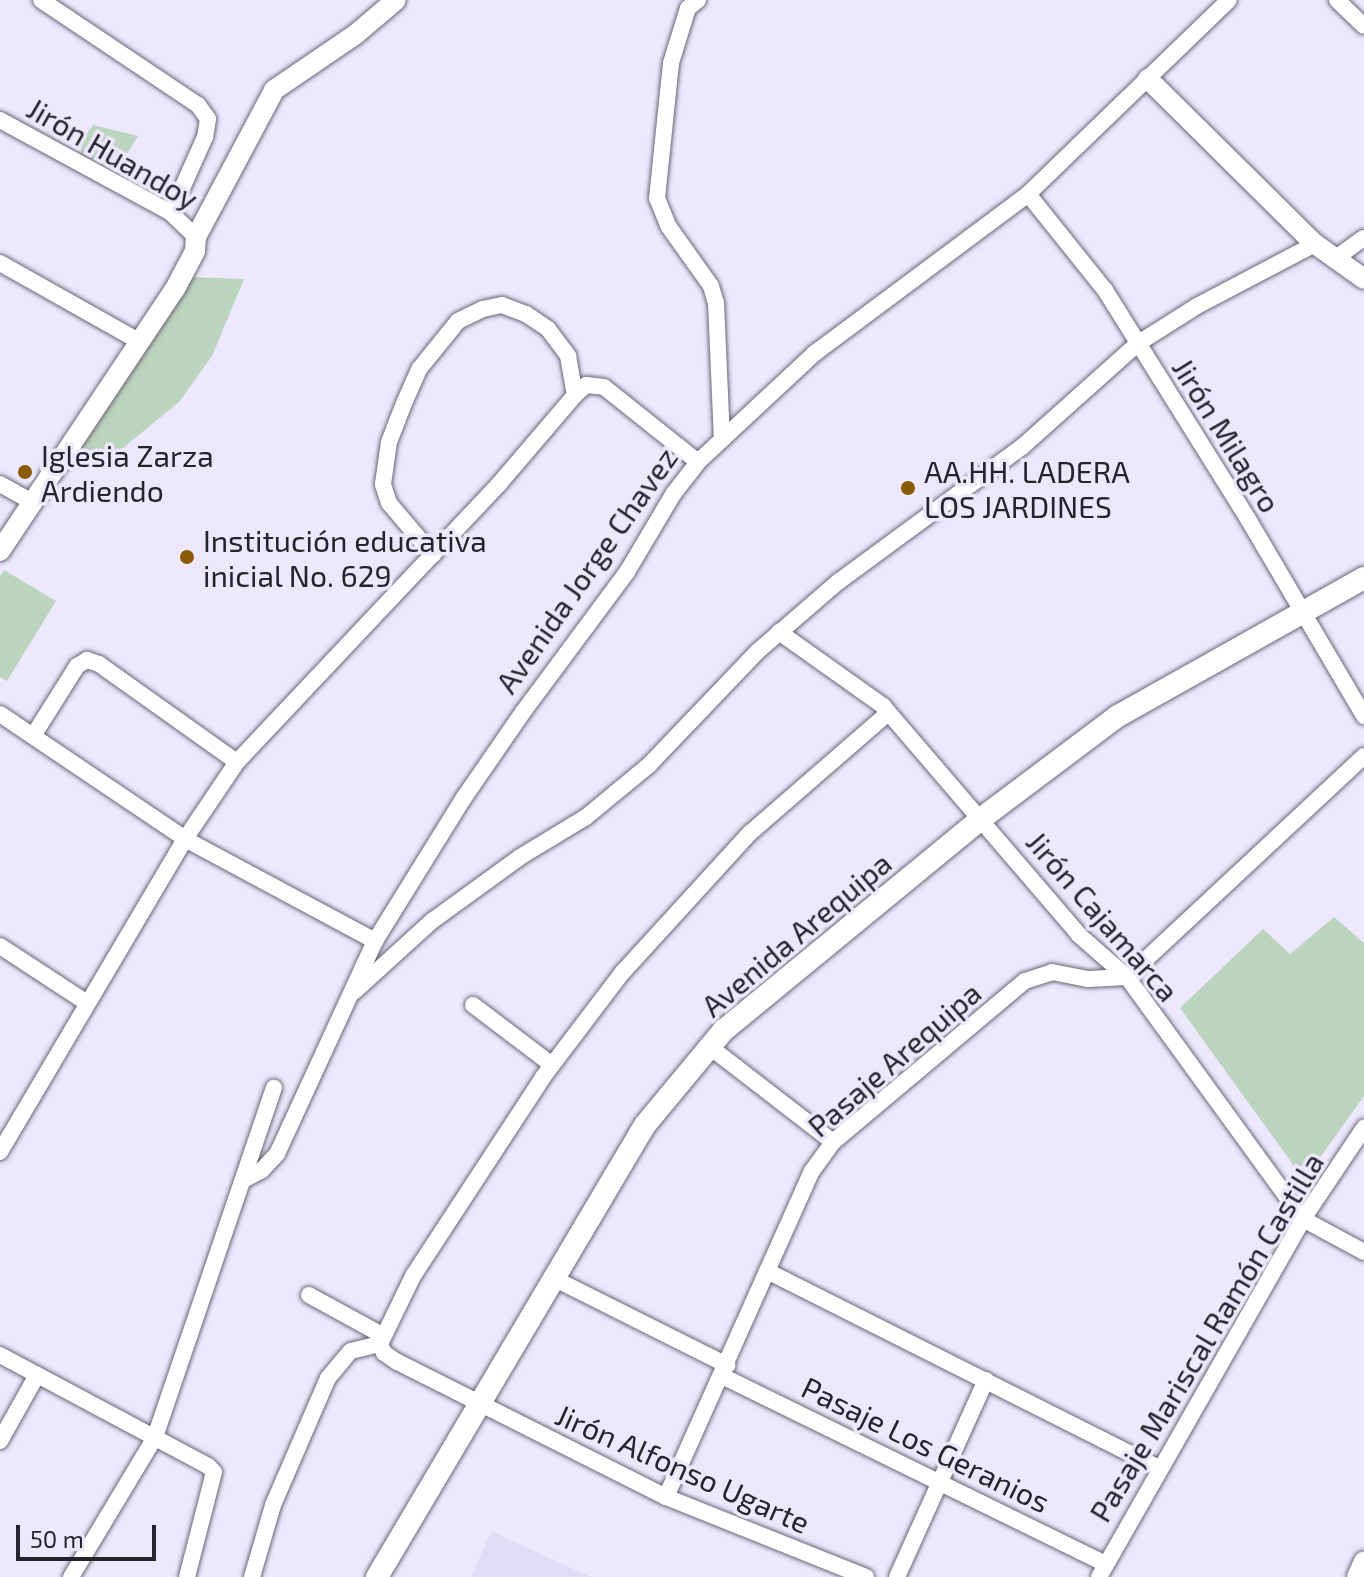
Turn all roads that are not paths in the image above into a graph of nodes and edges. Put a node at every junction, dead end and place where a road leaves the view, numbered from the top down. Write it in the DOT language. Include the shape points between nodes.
graph roads {
  1 [pos="41,0"];
  2 [pos="396,0"];
  3 [pos="698,0"];
  4 [pos="1229,0"];
  5 [pos="1337,0"];
  6 [pos="1364,26"];
  7 [pos="1148,79"];
  8 [pos="0,120"];
  9 [pos="1028,194"];
  10 [pos="171,213"];
  11 [pos="196,237"];
  12 [pos="1364,238"];
  13 [pos="1315,244"];
  14 [pos="1336,258"];
  15 [pos="0,263"];
  16 [pos="1364,279"];
  17 [pos="140,342"];
  18 [pos="1137,344"];
  19 [pos="575,395"];
  20 [pos="722,440"];
  21 [pos="698,462"];
  22 [pos="0,484"];
  23 [pos="32,502"];
  24 [pos="0,551"];
  25 [pos="433,555"];
  26 [pos="1364,578"];
  27 [pos="1303,614"];
  28 [pos="779,632"];
  29 [pos="888,713"];
  30 [pos="0,714"];
  31 [pos="1364,716"];
  32 [pos="33,736"];
  33 [pos="1364,756"];
  34 [pos="237,762"];
  35 [pos="982,818"];
  36 [pos="185,839"];
  37 [pos="375,941"];
  38 [pos="0,946"];
  39 [pos="1127,977"];
  40 [pos="351,995"];
  41 [pos="87,1003"];
  42 [pos="473,1005"];
  43 [pos="710,1047"];
  44 [pos="552,1065"];
  45 [pos="274,1088"];
  46 [pos="1364,1128"];
  47 [pos="833,1142"];
  48 [pos="0,1152"];
  49 [pos="243,1180"];
  50 [pos="1303,1219"];
  51 [pos="1364,1252"];
  52 [pos="767,1271"];
  53 [pos="553,1278"];
  54 [pos="309,1295"];
  55 [pos="381,1339"];
  56 [pos="0,1355"];
  57 [pos="725,1370"];
  58 [pos="37,1375"];
  59 [pos="986,1380"];
  60 [pos="479,1405"];
  61 [pos="155,1437"];
  62 [pos="0,1441"];
  63 [pos="1158,1468"];
  64 [pos="942,1482"];
  65 [pos="666,1497"];
  66 [pos="1364,1561"];
  67 [pos="1102,1570"];
  68 [pos="71,1577"];
  69 [pos="187,1577"];
  70 [pos="252,1577"];
  71 [pos="377,1577"];
  72 [pos="866,1577"];
  73 [pos="897,1577"];
  74 [pos="1357,1577"];
  1 -- 10 [label="street" via="151,71 198,105 208,119"];
  2 -- 11 [label="street" via="274,90"];
  3 -- 20 [label="street" via="688,8 671,63 657,198 716,303"];
  4 -- 7 [label="street, Avenida Jorge Chavez"];
  5 -- 6 [label="street"];
  7 -- 9 [label="street, Avenida Jorge Chavez"];
  7 -- 13 [label="street"];
  8 -- 10 [label="street, Jirón Huandoy"];
  9 -- 18 [label="street, Jirón Milagro" via="1105,290"];
  9 -- 20 [label="street, Avenida Jorge Chavez" via="815,353"];
  10 -- 11 [label="street, Jirón Huandoy"];
  11 -- 17 [label="street" via="182,276"];
  12 -- 14 [label="street"];
  13 -- 14 [label="street"];
  13 -- 18 [label="street"];
  14 -- 16 [label="street"];
  15 -- 17 [label="street"];
  17 -- 23 [label="street"];
  18 -- 27 [label="street, Jirón Milagro"];
  18 -- 28 [label="street" via="1022,447 893,540"];
  19 -- 21 [label="street" via="586,385 604,387"];
  19 -- 25 [label="street"];
  19 -- 25 [label="street" via="568,356 548,329 526,314 502,305 458,321 420,368 389,442 383,484 389,503"];
  20 -- 21 [label="street, Avenida Jorge Chavez"];
  21 -- 37 [label="street, Avenida Jorge Chavez" via="627,572 463,799"];
  22 -- 23 [label="street"];
  23 -- 24 [label="street"];
  25 -- 34 [label="street"];
  26 -- 27 [label="main road, Avenida Arequipa"];
  27 -- 31 [label="street, Jirón Milagro"];
  27 -- 35 [label="main road, Avenida Arequipa" via="1118,716"];
  28 -- 29 [label="street, Jirón Cajamarca"];
  28 -- 40 [label="street" via="649,765 586,817 432,921"];
  29 -- 35 [label="street, Jirón Cajamarca"];
  29 -- 44 [label="street" via="795,791 708,876 622,973"];
  30 -- 32 [label="street"];
  32 -- 34 [label="street" via="77,666 87,660"];
  32 -- 36 [label="street"];
  33 -- 39 [label="street"];
  34 -- 36 [label="street"];
  35 -- 39 [label="street, Jirón Cajamarca" via="1079,935"];
  35 -- 43 [label="main road, Avenida Arequipa"];
  36 -- 37 [label="street"];
  36 -- 41 [label="street"];
  37 -- 40 [label="street, Avenida Jorge Chavez"];
  38 -- 41 [label="street"];
  39 -- 47 [label="street, Pasaje Arequipa" via="1088,979 1052,972 1025,981"];
  39 -- 50 [label="street, Jirón Cajamarca"];
  40 -- 49 [label="street, Avenida Jorge Chavez" via="277,1154"];
  41 -- 48 [label="street"];
  42 -- 44 [label="street"];
  43 -- 47 [label="street"];
  43 -- 53 [label="main road, Avenida Arequipa" via="645,1125"];
  44 -- 55 [label="street" via="413,1276"];
  45 -- 49 [label="street"];
  46 -- 50 [label="street, Pasaje Mariscal Ramón Castilla"];
  47 -- 52 [label="street, Pasaje Arequipa" via="812,1171"];
  49 -- 61 [label="street"];
  50 -- 51 [label="street, Jirón Cajamarca"];
  50 -- 63 [label="street, Pasaje Mariscal Ramón Castilla"];
  52 -- 57 [label="street, Pasaje Arequipa"];
  52 -- 59 [label="street"];
  53 -- 57 [label="street, Pasaje Los Geranios"];
  53 -- 60 [label="main road, Avenida Arequipa"];
  54 -- 55 [label="street, Jirón Alfonso Ugarte"];
  55 -- 60 [label="street, Jirón Alfonso Ugarte" via="384,1353 397,1362"];
  55 -- 70 [label="street" via="351,1351 328,1378 273,1505"];
  56 -- 58 [label="street"];
  57 -- 64 [label="street, Pasaje Los Geranios"];
  57 -- 65 [label="street, Pasaje Arequipa"];
  58 -- 61 [label="street"];
  58 -- 62 [label="street"];
  59 -- 63 [label="street"];
  59 -- 64 [label="street"];
  60 -- 65 [label="street, Jirón Alfonso Ugarte"];
  60 -- 71 [label="main road, Avenida Arequipa"];
  61 -- 68 [label="street"];
  61 -- 69 [label="street" via="214,1472"];
  63 -- 67 [label="street, Pasaje Mariscal Ramón Castilla"];
  64 -- 67 [label="street, Pasaje Los Geranios"];
  64 -- 73 [label="street"];
  65 -- 72 [label="street, Jirón Alfonso Ugarte"];
  66 -- 74 [label="street"];
}
